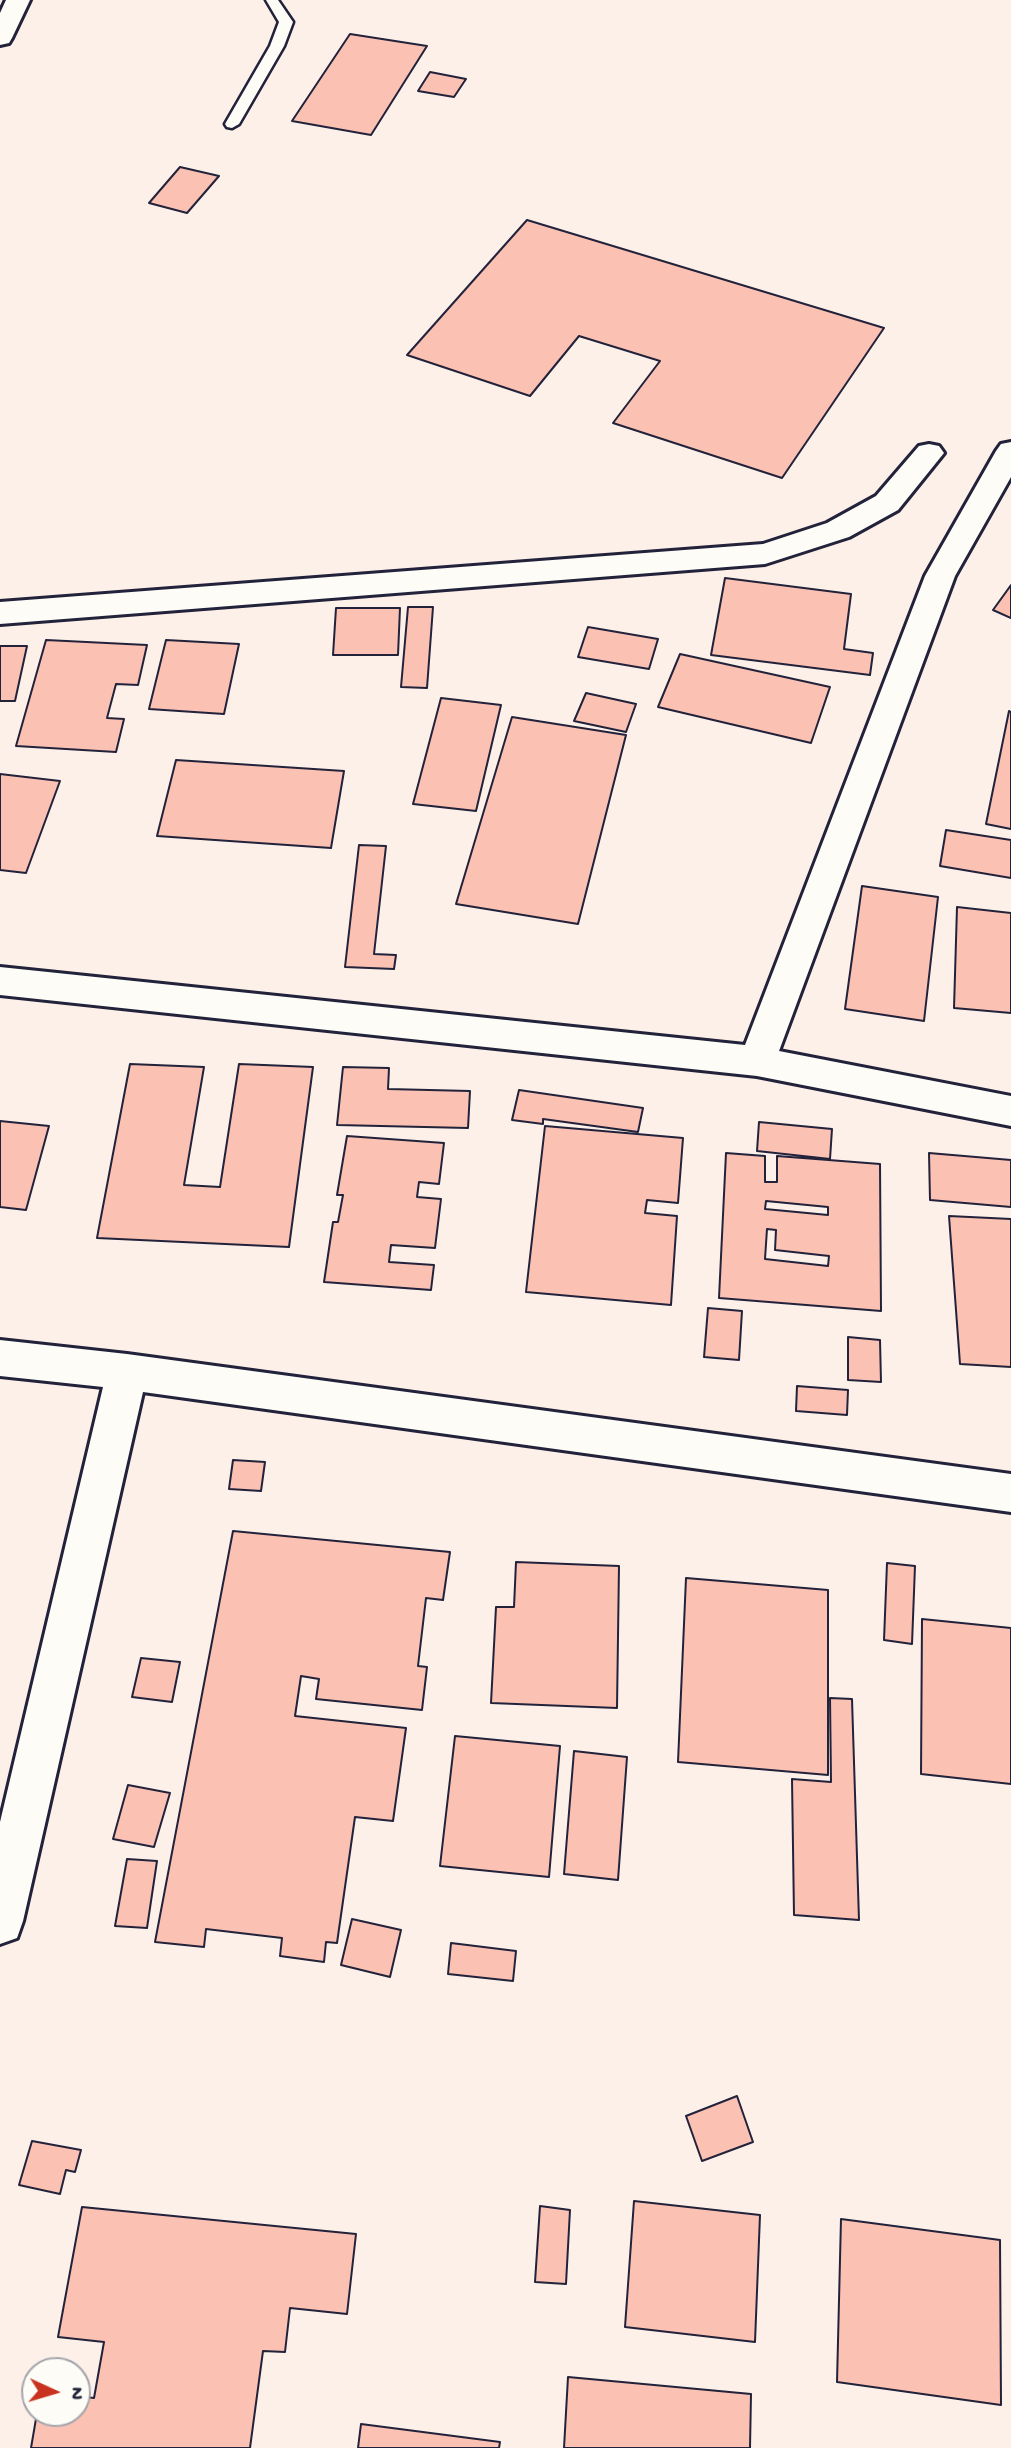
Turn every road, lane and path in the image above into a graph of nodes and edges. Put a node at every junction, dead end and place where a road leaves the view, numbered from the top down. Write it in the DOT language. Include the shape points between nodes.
graph roads {
  1 [pos="18,0"];
  2 [pos="272,0"];
  3 [pos="0,38"];
  4 [pos="232,124"];
  5 [pos="1011,451"];
  6 [pos="929,453"];
  7 [pos="0,613"];
  8 [pos="0,981"];
  9 [pos="757,1061"];
  10 [pos="1011,1111"];
  11 [pos="0,1358"];
  12 [pos="127,1372"];
  13 [pos="1011,1493"];
  14 [pos="0,1920"];
  1 -- 3 [label="street"];
  2 -- 4 [label="lane" via="286,22"];
  5 -- 9 [label="street" via="940,576"];
  6 -- 7 [label="street" via="887,503 838,530 765,554"];
  8 -- 9 [label="street"];
  9 -- 10 [label="street"];
  11 -- 12 [label="street"];
  12 -- 13 [label="street"];
  12 -- 14 [label="street"];
}
